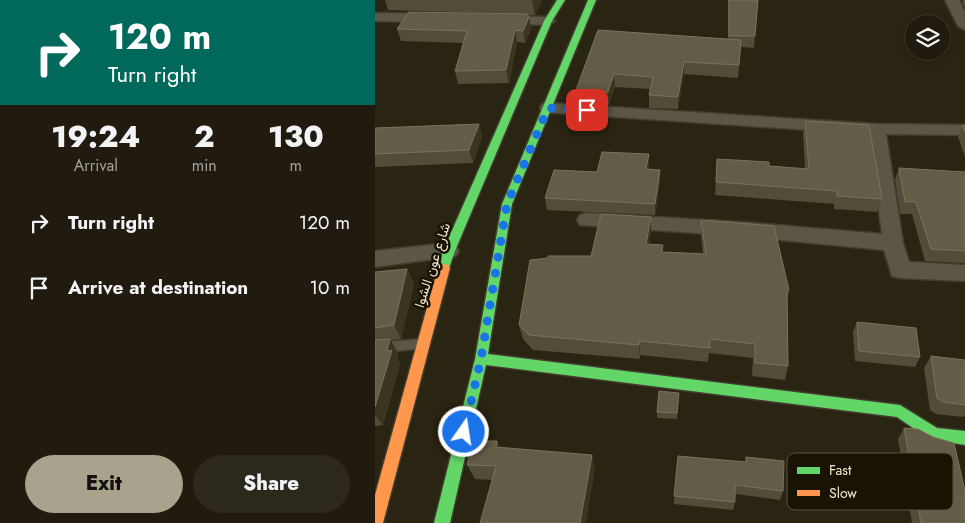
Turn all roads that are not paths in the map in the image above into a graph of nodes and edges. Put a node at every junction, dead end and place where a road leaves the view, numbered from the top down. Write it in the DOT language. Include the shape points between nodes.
graph roads {
  1 [pos="561,0"];
  2 [pos="592,0"];
  3 [pos="952,0"];
  4 [pos="375,17"];
  5 [pos="442,18"];
  6 [pos="491,19"];
  7 [pos="548,21"];
  8 [pos="965,26"];
  9 [pos="548,108"];
  10 [pos="877,129"];
  11 [pos="965,130"];
  12 [pos="587,220"];
  13 [pos="893,244"];
  14 [pos="449,251"];
  15 [pos="375,259"];
  16 [pos="965,273"];
  17 [pos="423,344"];
  18 [pos="375,348"];
  19 [pos="481,359"];
  20 [pos="965,438"];
  21 [pos="375,523"];
  22 [pos="443,523"];
  1 -- 7 [label="main road, شارع عون الشوا"];
  2 -- 9 [label="main road"];
  3 -- 8 [label="street"];
  4 -- 5 [label="street"];
  6 -- 7 [label="street"];
  7 -- 14 [label="main road, شارع عون الشوا"];
  9 -- 10 [label="street"];
  9 -- 19 [label="main road" via="507,204"];
  10 -- 11 [label="street"];
  10 -- 13 [label="street"];
  12 -- 13 [label="street" via="740,229"];
  13 -- 16 [label="street" via="900,270"];
  14 -- 15 [label="street"];
  14 -- 17 [label="main road, شارع عون الشوا"];
  17 -- 18 [label="lane"];
  17 -- 21 [label="main road, شارع عون الشوا"];
  19 -- 20 [label="main road" via="900,411 934,434"];
  19 -- 22 [label="main road"];
}
